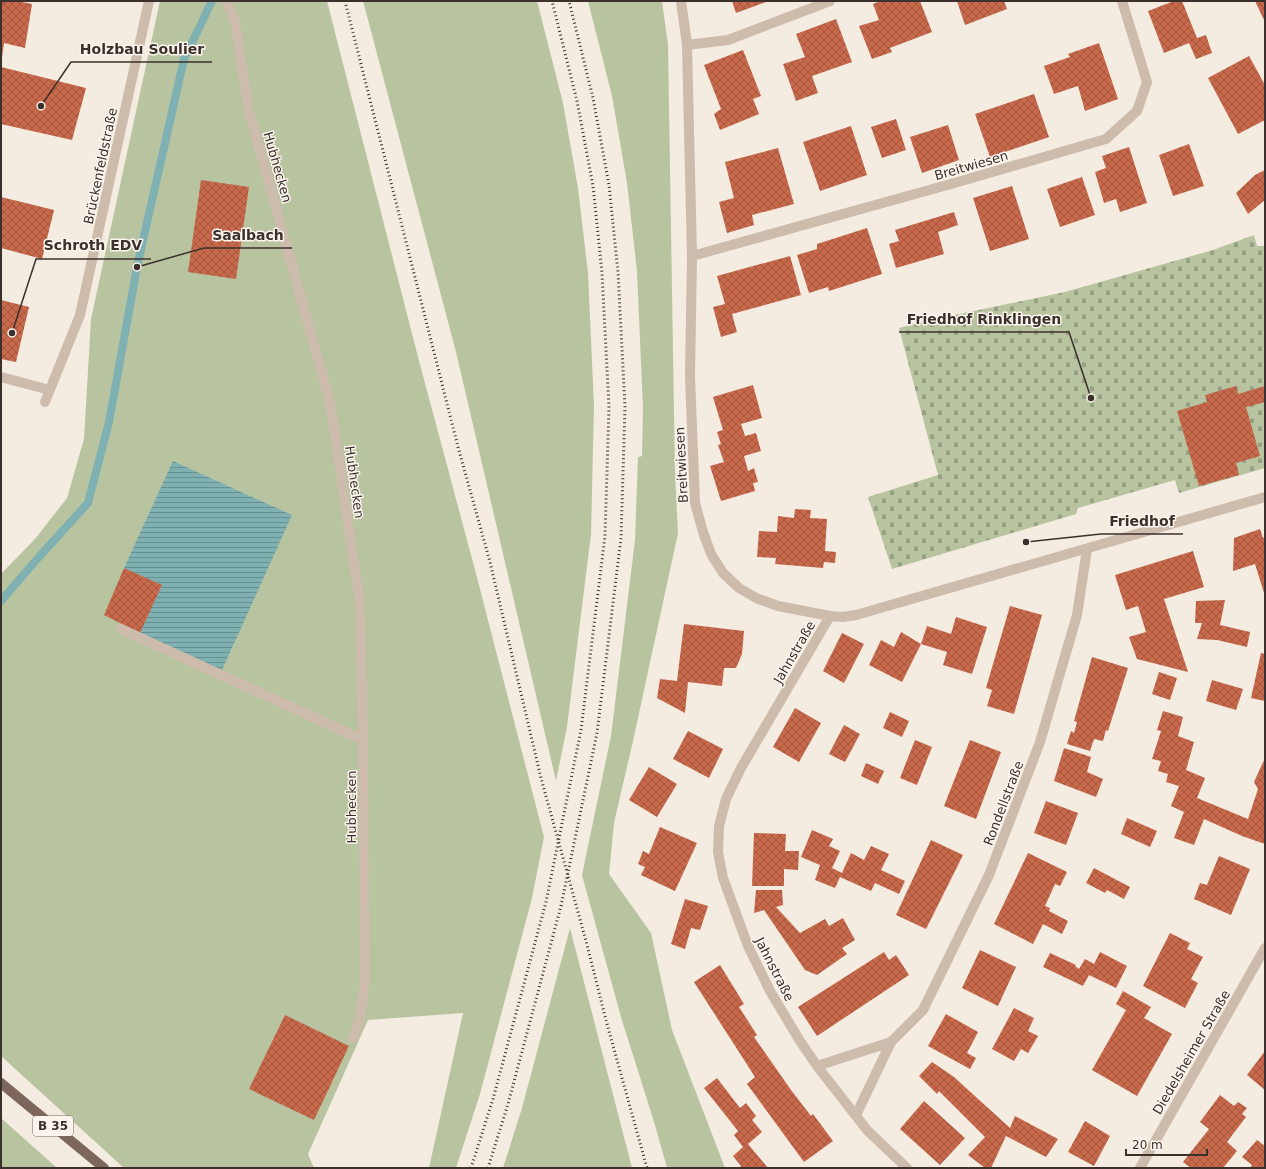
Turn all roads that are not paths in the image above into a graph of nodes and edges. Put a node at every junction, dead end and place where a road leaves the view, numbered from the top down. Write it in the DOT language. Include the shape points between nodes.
graph roads {
  1 [pos="149,1"];
  2 [pos="226,1"];
  3 [pos="681,1"];
  4 [pos="830,1"];
  5 [pos="1122,1"];
  6 [pos="687,45"];
  7 [pos="692,256"];
  8 [pos="1,377"];
  9 [pos="50,390"];
  10 [pos="45,402"];
  11 [pos="1265,497"];
  12 [pos="1087,549"];
  13 [pos="830,616"];
  14 [pos="121,629"];
  15 [pos="363,740"];
  16 [pos="1265,948"];
  17 [pos="353,1038"];
  18 [pos="891,1042"];
  19 [pos="817,1066"];
  20 [pos="1,1083"];
  21 [pos="856,1116"];
  22 [pos="104,1168"];
  23 [pos="907,1168"];
  24 [pos="1140,1168"];
  1 -- 9 [label="street, Brückenfeldstraße" via="80,315"];
  2 -- 15 [label="street, Hubhecken" via="234,20 248,108 330,402 360,604"];
  3 -- 6 [label="street, Breitwiesen"];
  4 -- 6 [label="street" via="728,40"];
  5 -- 7 [label="street, Breitwiesen" via="1147,82 1137,110 1106,139"];
  6 -- 7 [label="street, Breitwiesen"];
  7 -- 13 [label="street, Breitwiesen" via="690,376 695,503 711,554 723,573 739,588 756,598 778,606"];
  8 -- 9 [label="street"];
  9 -- 10 [label="street, Brückenfeldstraße"];
  11 -- 12 [label="street, Jahnstraße"];
  12 -- 13 [label="street, Jahnstraße" via="856,615"];
  12 -- 18 [label="street, Rondellstraße" via="1077,615 1040,742 989,875 923,1010"];
  13 -- 19 [label="street, Jahnstraße" via="741,768 726,799 719,826 718,852 723,878 748,946 770,991"];
  14 -- 15 [label="street"];
  15 -- 17 [label="street, Hubhecken" via="365,981 360,1018"];
  16 -- 24 [label="street, Diedelsheimer Straße"];
  18 -- 19 [label="street"];
  18 -- 21 [label="street"];
  19 -- 21 [label="street, Jahnstraße"];
  20 -- 22 [label="main road, B 35"];
  21 -- 23 [label="street, Jahnstraße"];
}
